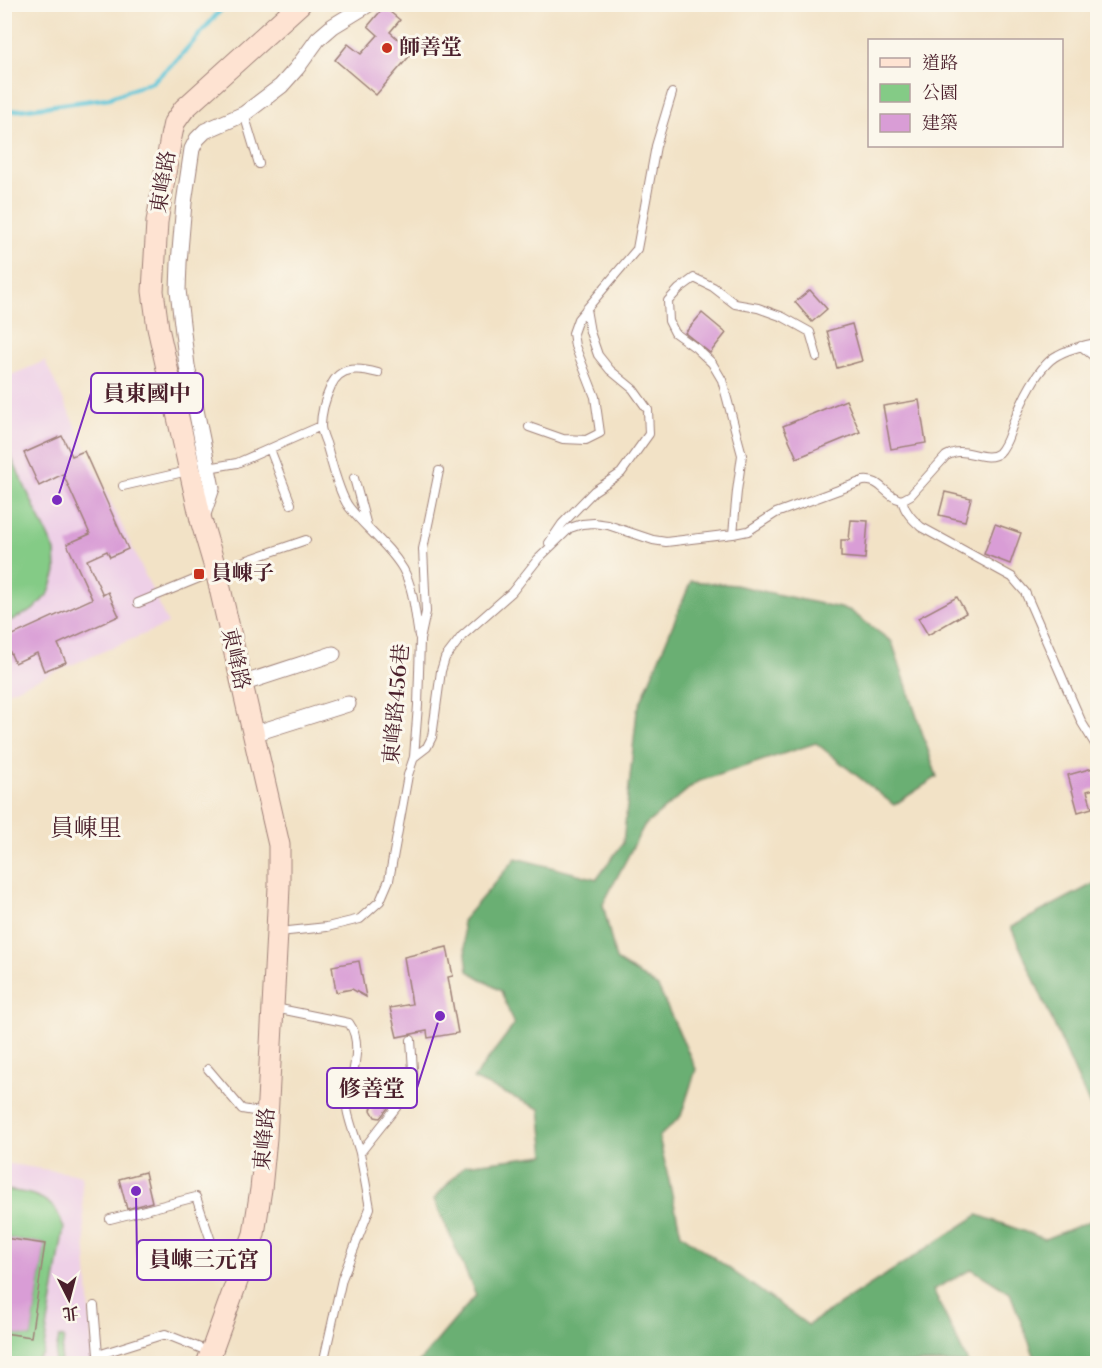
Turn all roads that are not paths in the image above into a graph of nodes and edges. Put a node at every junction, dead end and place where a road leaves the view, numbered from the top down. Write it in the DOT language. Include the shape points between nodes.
graph roads {
  1 [pos="300,4"];
  2 [pos="369,4"];
  3 [pos="672,93"];
  4 [pos="244,114"];
  5 [pos="259,164"];
  6 [pos="586,309"];
  7 [pos="1098,342"];
  8 [pos="1081,346"];
  9 [pos="817,357"];
  10 [pos="1098,360"];
  11 [pos="378,374"];
  12 [pos="321,426"];
  13 [pos="529,427"];
  14 [pos="270,449"];
  15 [pos="199,469"];
  16 [pos="439,471"];
  17 [pos="354,478"];
  18 [pos="123,486"];
  19 [pos="902,500"];
  20 [pos="291,504"];
  21 [pos="367,528"];
  22 [pos="733,534"];
  23 [pos="306,540"];
  24 [pos="538,560"];
  25 [pos="216,571"];
  26 [pos="138,603"];
  27 [pos="420,640"];
  28 [pos="333,654"];
  29 [pos="241,684"];
  30 [pos="348,704"];
  31 [pos="253,734"];
  32 [pos="1098,748"];
  33 [pos="414,757"];
  34 [pos="277,932"];
  35 [pos="273,1008"];
  36 [pos="411,1040"];
  37 [pos="208,1069"];
  38 [pos="268,1113"];
  39 [pos="360,1153"];
  40 [pos="110,1219"];
  41 [pos="247,1254"];
  42 [pos="94,1306"];
  43 [pos="209,1358"];
  44 [pos="323,1364"];
  1 -- 15 [label="main road, 東峰路" via="184,109 174,123 157,222 153,291 158,328"];
  2 -- 4 [label="street" via="318,39 281,86"];
  3 -- 6 [label="lane" via="656,146 637,249"];
  4 -- 5 [label="lane"];
  4 -- 15 [label="street" via="205,131 197,139 184,203 178,290"];
  6 -- 13 [label="lane" via="573,333 595,397 600,433 586,440 563,439"];
  6 -- 24 [label="lane" via="598,355 633,389 648,410 649,434 621,473 594,491 562,524"];
  7 -- 8 [label="lane"];
  8 -- 10 [label="lane"];
  8 -- 19 [label="lane" via="1045,365 1024,397 1007,441 997,454 952,453"];
  9 -- 22 [label="lane" via="810,332 783,317 735,304 713,287 694,279 668,301 669,321 675,333 712,363 722,380 742,455"];
  11 -- 12 [label="lane" via="353,369 340,374 332,384"];
  12 -- 14 [label="lane"];
  12 -- 21 [label="lane" via="347,505"];
  14 -- 15 [label="lane" via="237,463"];
  14 -- 20 [label="lane"];
  15 -- 18 [label="lane"];
  15 -- 25 [label="main road, 東峰路" via="201,520"];
  16 -- 27 [label="lane, 東峰路456巷" via="423,549 426,612"];
  17 -- 21 [label="lane"];
  19 -- 22 [label="lane" via="875,482 863,481 776,513 748,531"];
  19 -- 32 [label="lane" via="910,517 921,527 1012,577 1025,592 1082,723"];
  21 -- 27 [label="lane" via="387,547 407,578"];
  22 -- 24 [label="lane" via="666,542 608,525 582,524 570,528"];
  23 -- 25 [label="lane"];
  24 -- 33 [label="lane" via="512,592 462,636 445,658 432,737"];
  25 -- 26 [label="lane"];
  25 -- 29 [label="main road, 東峰路"];
  27 -- 33 [label="lane, 東峰路456巷"];
  28 -- 29 [label="street"];
  29 -- 31 [label="main road, 東峰路"];
  30 -- 31 [label="street"];
  31 -- 34 [label="main road, 東峰路" via="279,845"];
  33 -- 34 [label="lane, 東峰路456巷" via="389,880 380,901 360,919"];
  34 -- 35 [label="main road, 東峰路"];
  35 -- 38 [label="main road, 東峰路"];
  35 -- 39 [label="lane" via="349,1023 353,1028 357,1054 347,1109"];
  36 -- 39 [label="lane" via="414,1085"];
  37 -- 38 [label="lane" via="242,1109"];
  38 -- 41 [label="main road, 東峰路" via="261,1189"];
  39 -- 44 [label="lane" via="370,1208 342,1279"];
  40 -- 41 [label="lane" via="196,1197 212,1244"];
  41 -- 43 [label="main road, 東峰路"];
  42 -- 43 [label="lane" via="98,1355 165,1334"];
}
